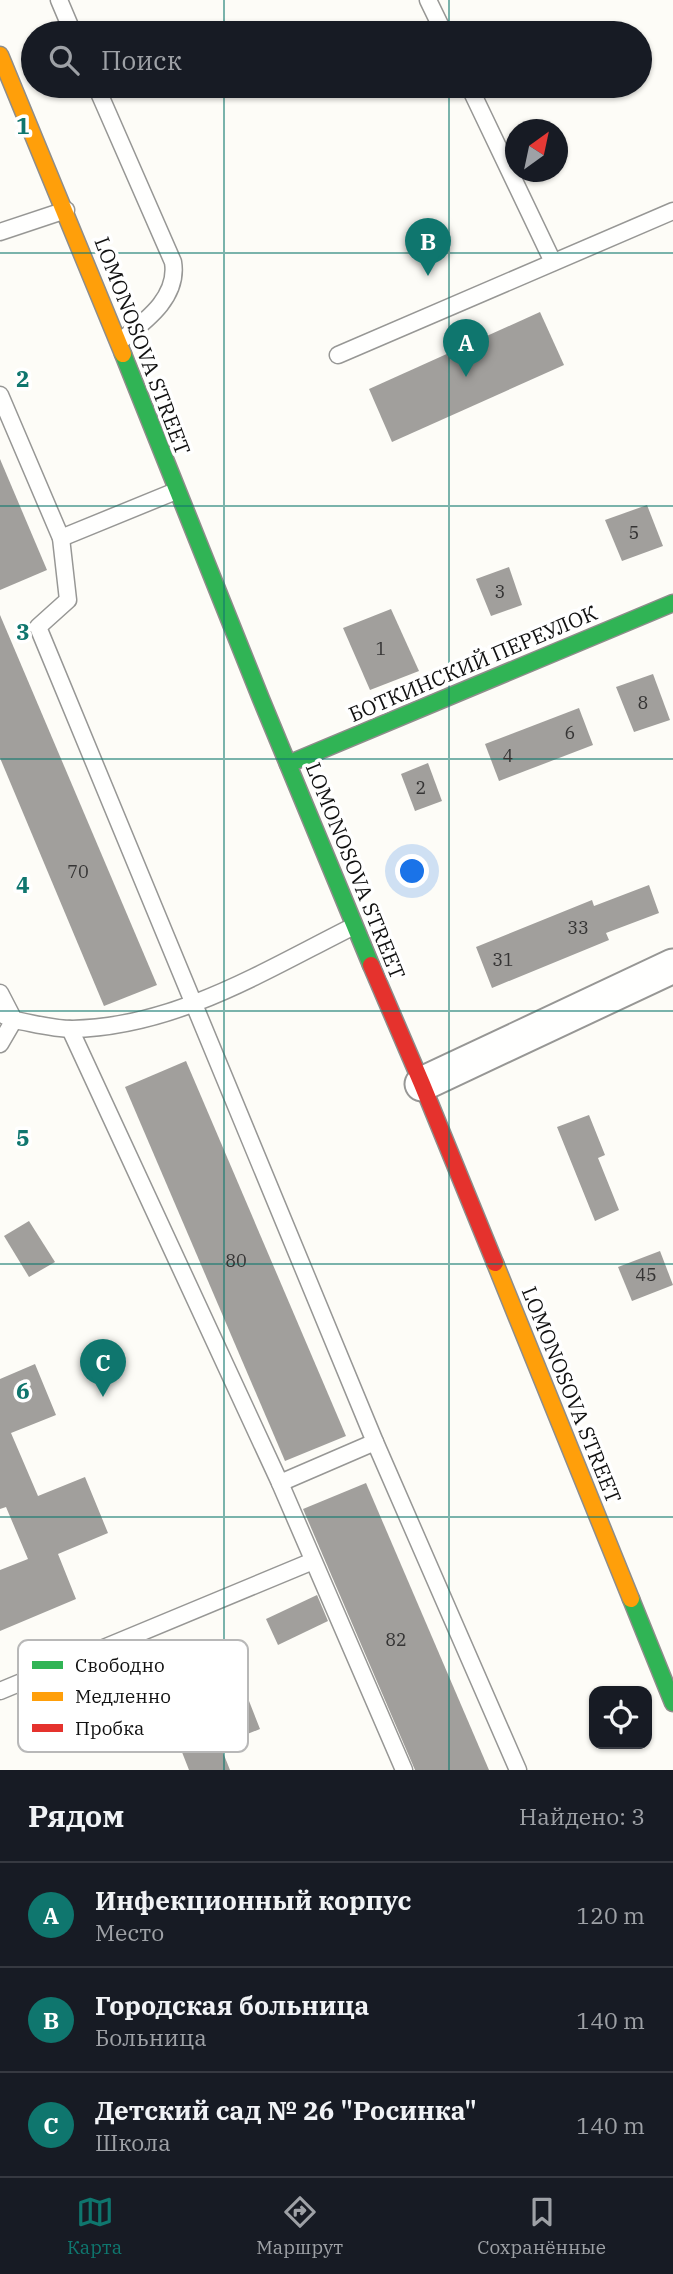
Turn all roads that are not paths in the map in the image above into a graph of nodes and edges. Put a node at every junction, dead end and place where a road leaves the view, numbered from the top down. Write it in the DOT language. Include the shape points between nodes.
graph roads {
  1 [pos="58,0"];
  2 [pos="428,0"];
  3 [pos="68,21"];
  4 [pos="438,21"];
  5 [pos="0,55"];
  6 [pos="101,98"];
  7 [pos="475,98"];
  8 [pos="66,210"];
  9 [pos="673,211"];
  10 [pos="0,232"];
  11 [pos="553,262"];
  12 [pos="118,343"];
  13 [pos="338,355"];
  14 [pos="0,396"];
  15 [pos="176,491"];
  16 [pos="61,538"];
  17 [pos="673,604"];
  18 [pos="288,764"];
  19 [pos="354,926"];
  20 [pos="673,966"];
  21 [pos="0,993"];
  22 [pos="195,1005"];
  23 [pos="7,1017"];
  24 [pos="70,1029"];
  25 [pos="0,1044"];
  26 [pos="422,1083"];
  27 [pos="375,1443"];
  28 [pos="280,1483"];
  29 [pos="313,1561"];
  30 [pos="123,1640"];
  31 [pos="18,1684"];
  32 [pos="0,1691"];
  33 [pos="673,1703"];
  34 [pos="404,1770"];
  35 [pos="518,1770"];
  1 -- 3 [label="lane"];
  2 -- 4 [label="lane"];
  5 -- 8 [label="main road, LOMONOSOVA STREET"];
  6 -- 12 [label="lane" via="176,277 153,315"];
  7 -- 11 [label="lane"];
  8 -- 10 [label="lane"];
  8 -- 12 [label="main road, LOMONOSOVA STREET"];
  9 -- 11 [label="lane"];
  11 -- 13 [label="lane"];
  12 -- 15 [label="main road, LOMONOSOVA STREET"];
  14 -- 16 [label="lane"];
  15 -- 16 [label="lane"];
  15 -- 18 [label="main road, LOMONOSOVA STREET"];
  16 -- 22 [label="lane" via="68,600 38,627"];
  17 -- 18 [label="main road, БОТКИНСКИЙ ПЕРЕУЛОК"];
  18 -- 19 [label="main road, LOMONOSOVA STREET"];
  19 -- 22 [label="lane"];
  19 -- 26 [label="main road, LOMONOSOVA STREET"];
  20 -- 26 [label="street"];
  21 -- 23 [label="lane"];
  22 -- 24 [label="lane" via="133,1023"];
  22 -- 27 [label="lane"];
  23 -- 24 [label="lane"];
  23 -- 25 [label="lane"];
  24 -- 28 [label="lane"];
  26 -- 33 [label="main road, LOMONOSOVA STREET"];
  27 -- 28 [label="lane"];
  27 -- 35 [label="lane"];
  28 -- 29 [label="lane"];
  29 -- 30 [label="lane"];
  29 -- 34 [label="lane"];
  31 -- 32 [label="lane"];
}
